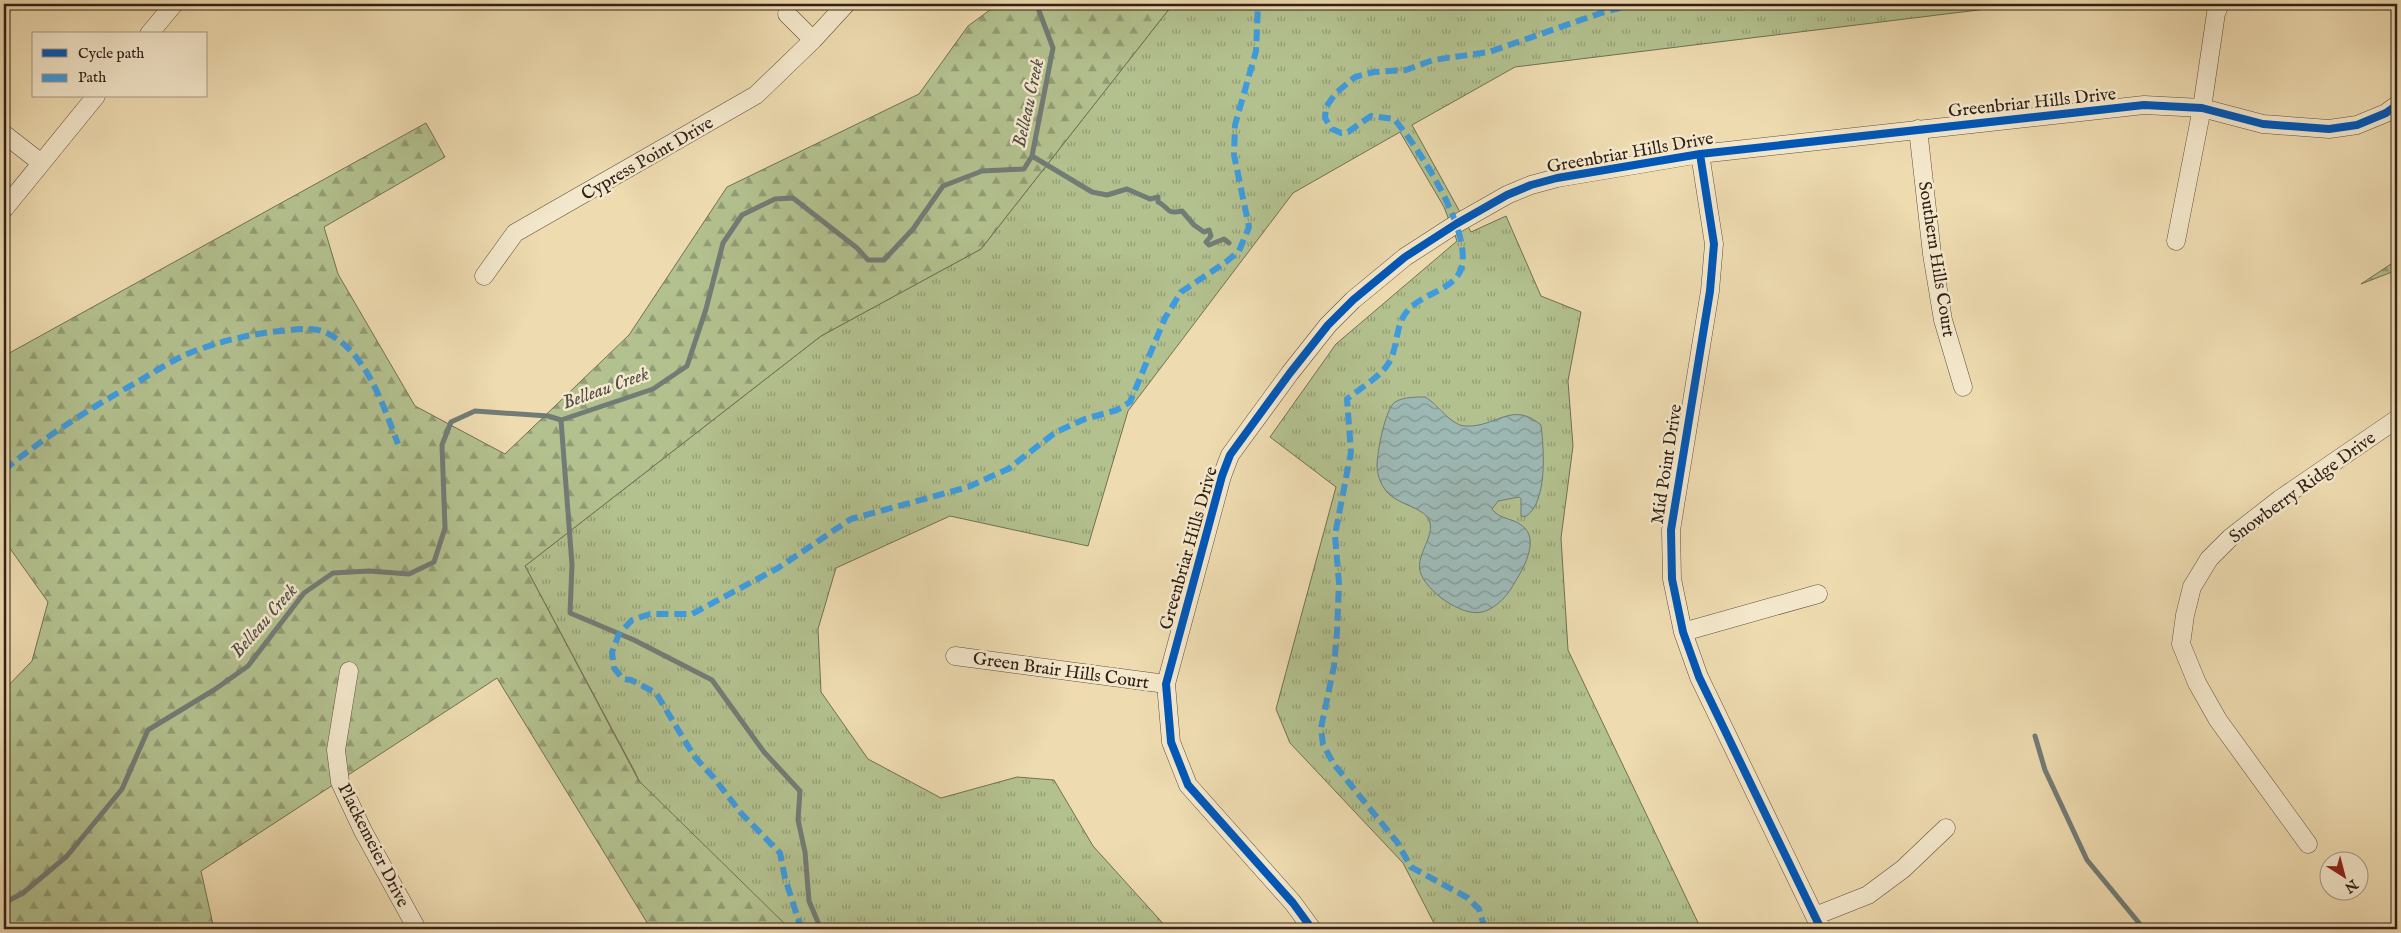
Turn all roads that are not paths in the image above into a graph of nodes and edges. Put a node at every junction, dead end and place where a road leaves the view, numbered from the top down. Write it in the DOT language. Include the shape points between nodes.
graph roads {
  1 [pos="174,4"];
  2 [pos="846,4"];
  3 [pos="2220,4"];
  4 [pos="786,14"];
  5 [pos="151,32"];
  6 [pos="814,40"];
  7 [pos="94,98"];
  8 [pos="2397,105"];
  9 [pos="2202,108"];
  10 [pos="1918,129"];
  11 [pos="4,134"];
  12 [pos="1700,154"];
  13 [pos="40,162"];
  14 [pos="4,209"];
  15 [pos="2176,241"];
  16 [pos="484,276"];
  17 [pos="1963,387"];
  18 [pos="2397,420"];
  19 [pos="1818,594"];
  20 [pos="1683,632"];
  21 [pos="955,656"];
  22 [pos="349,671"];
  23 [pos="1166,684"];
  24 [pos="1946,828"];
  25 [pos="2308,844"];
  26 [pos="1818,922"];
  27 [pos="417,929"];
  28 [pos="1312,929"];
  1 -- 5 [label="street"];
  2 -- 6 [label="street, Cypress Point Drive"];
  3 -- 9 [label="street"];
  4 -- 6 [label="street"];
  6 -- 16 [label="street, Cypress Point Drive" via="756,95 515,233"];
  7 -- 13 [label="street"];
  8 -- 9 [label="street, Greenbriar Hills Drive" via="2356,125 2329,129 2263,124"];
  9 -- 10 [label="street, Greenbriar Hills Drive" via="2144,105"];
  9 -- 15 [label="street"];
  10 -- 12 [label="street, Greenbriar Hills Drive"];
  10 -- 17 [label="street, Southern Hills Court" via="1943,320"];
  11 -- 13 [label="street"];
  12 -- 20 [label="street, Mid Point Drive" via="1714,244 1710,291 1670,530 1672,579"];
  12 -- 23 [label="street, Greenbriar Hills Drive" via="1557,178 1507,195 1405,257 1353,300 1290,372 1230,455"];
  13 -- 14 [label="street"];
  18 -- 25 [label="street, Snowberry Ridge Drive" via="2280,499 2230,538 2209,559 2192,587 2185,615 2181,644 2197,683 2218,720"];
  19 -- 20 [label="street"];
  20 -- 26 [label="street, Mid Point Drive" via="1699,678"];
  21 -- 23 [label="street, Green Brair Hills Court"];
  22 -- 27 [label="street, Plackemeier Drive" via="336,750 340,782"];
  23 -- 28 [label="street, Greenbriar Hills Drive" via="1171,742 1188,785 1293,903"];
  24 -- 26 [label="street" via="1903,869 1868,895"];
}
